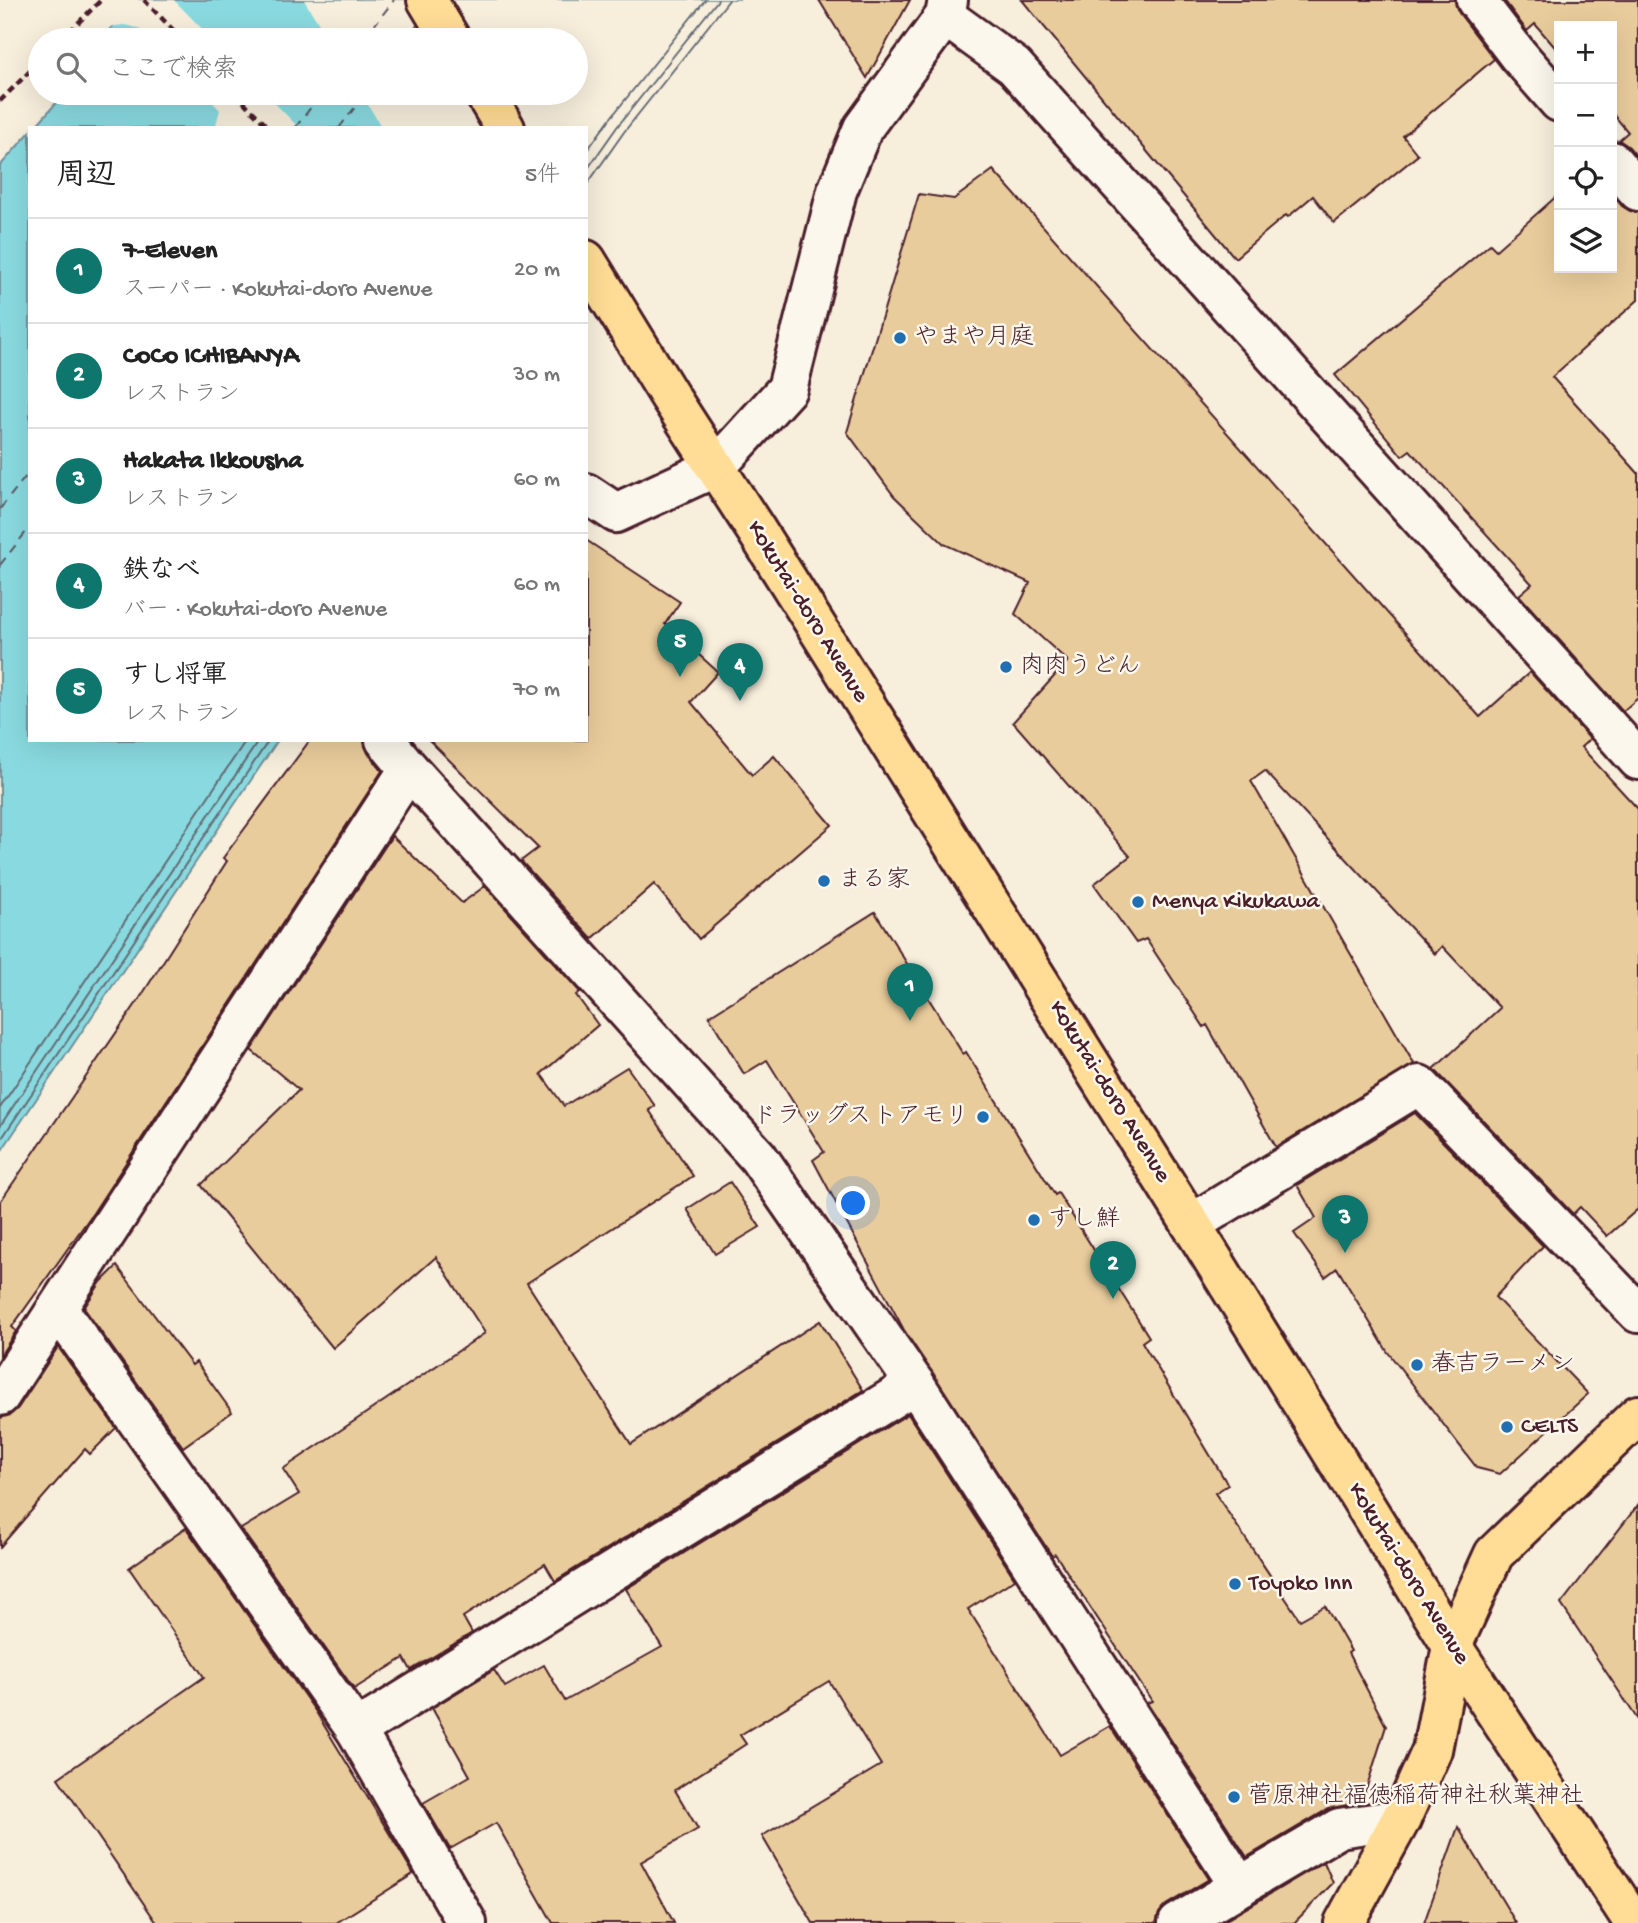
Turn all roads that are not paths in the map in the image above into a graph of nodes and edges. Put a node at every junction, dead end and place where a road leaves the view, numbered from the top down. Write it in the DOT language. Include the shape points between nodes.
graph roads {
  1 [pos="427,0"];
  2 [pos="1476,0"];
  3 [pos="947,8"];
  4 [pos="444,28"];
  5 [pos="1554,96"];
  6 [pos="491,105"];
  7 [pos="504,126"];
  8 [pos="1617,167"];
  9 [pos="1638,191"];
  10 [pos="588,263"];
  11 [pos="716,467"];
  12 [pos="588,494"];
  13 [pos="397,754"];
  14 [pos="1638,761"];
  15 [pos="1191,1224"];
  16 [pos="58,1309"];
  17 [pos="1638,1313"];
  18 [pos="915,1384"];
  19 [pos="0,1396"];
  20 [pos="1638,1415"];
  21 [pos="1452,1646"];
  22 [pos="356,1730"];
  23 [pos="1401,1819"];
  24 [pos="1240,1887"];
  25 [pos="467,1923"];
  26 [pos="1178,1923"];
  27 [pos="1344,1923"];
  28 [pos="1634,1923"];
  1 -- 4 [label="main road"];
  2 -- 5 [label="street"];
  3 -- 11 [label="street" via="863,128 837,191 788,389"];
  3 -- 14 [label="street" via="1014,66"];
  6 -- 7 [label="main road"];
  8 -- 9 [label="street"];
  10 -- 11 [label="main road, Kokutai-doro Avenue"];
  11 -- 12 [label="street" via="616,513"];
  11 -- 15 [label="main road, Kokutai-doro Avenue"];
  13 -- 16 [label="street"];
  13 -- 18 [label="street" via="758,1157"];
  15 -- 17 [label="street" via="1419,1085"];
  15 -- 21 [label="main road, Kokutai-doro Avenue"];
  16 -- 19 [label="street"];
  16 -- 22 [label="street"];
  18 -- 22 [label="street"];
  18 -- 24 [label="street"];
  20 -- 21 [label="main road" via="1494,1554"];
  21 -- 23 [label="main road" via="1432,1750"];
  21 -- 28 [label="main road, Kokutai-doro Avenue"];
  22 -- 25 [label="street"];
  23 -- 24 [label="street" via="1339,1828"];
  23 -- 27 [label="main road"];
  24 -- 26 [label="street"];
}
